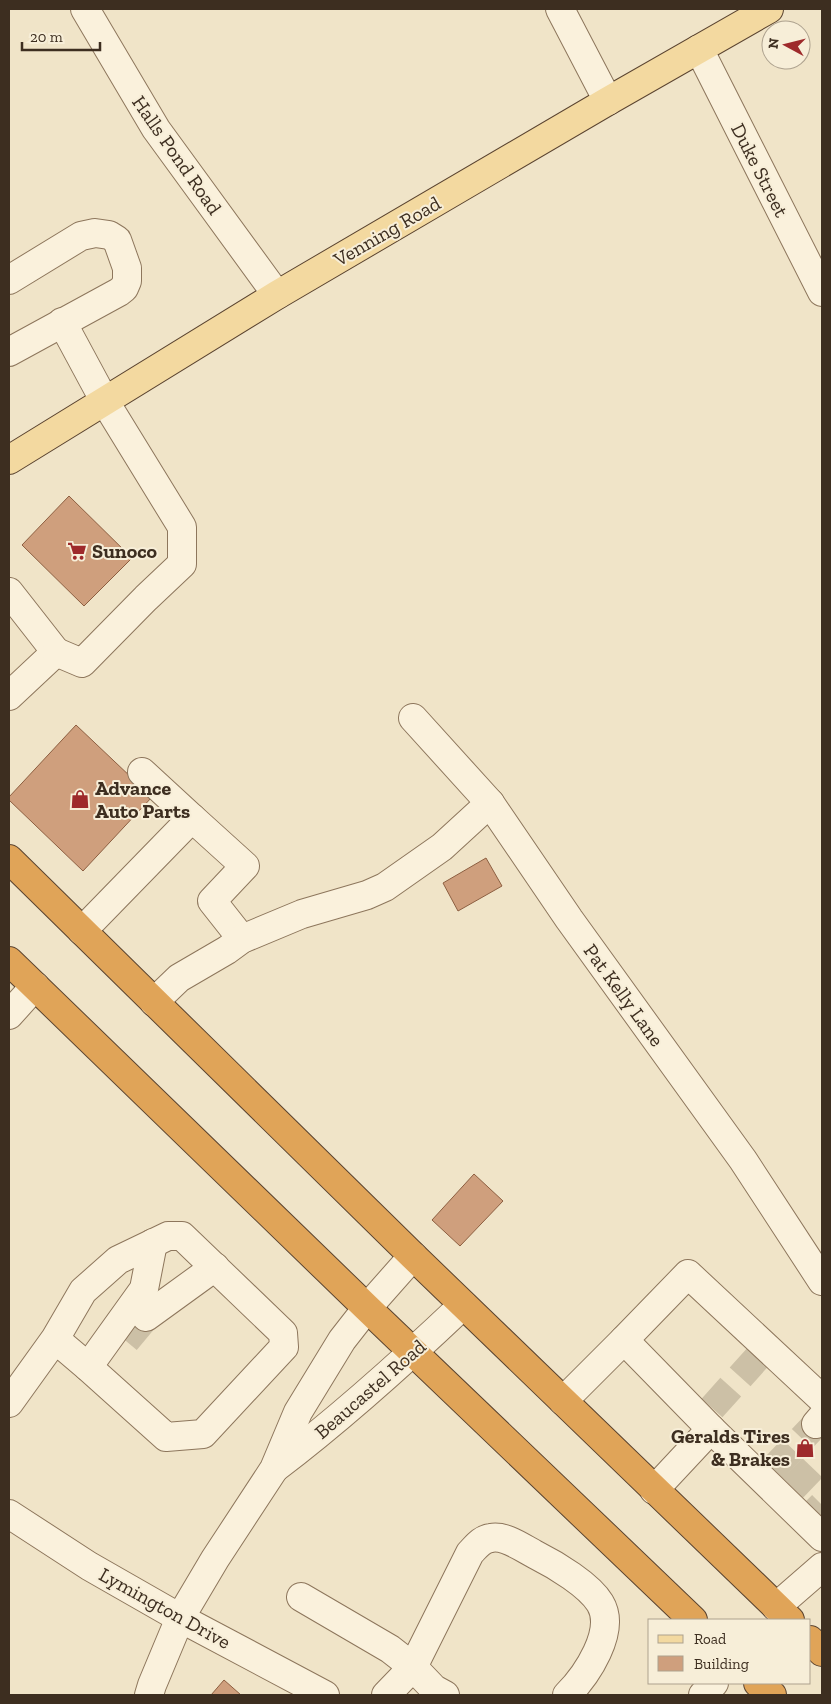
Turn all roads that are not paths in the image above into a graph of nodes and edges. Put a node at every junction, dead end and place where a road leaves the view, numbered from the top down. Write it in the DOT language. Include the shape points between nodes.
graph roads {
  1 [pos="85,9"];
  2 [pos="560,9"];
  3 [pos="769,9"];
  4 [pos="698,49"];
  5 [pos="608,101"];
  6 [pos="9,280"];
  7 [pos="822,292"];
  8 [pos="277,296"];
  9 [pos="62,322"];
  10 [pos="9,352"];
  11 [pos="104,400"];
  12 [pos="9,460"];
  13 [pos="9,592"];
  14 [pos="56,652"];
  15 [pos="9,696"];
  16 [pos="413,718"];
  17 [pos="142,772"];
  18 [pos="490,803"];
  19 [pos="192,818"];
  20 [pos="9,859"];
  21 [pos="82,931"];
  22 [pos="242,939"];
  23 [pos="9,960"];
  24 [pos="35,986"];
  25 [pos="154,1002"];
  26 [pos="9,1015"];
  27 [pos="153,1243"];
  28 [pos="413,1256"];
  29 [pos="215,1268"];
  30 [pos="820,1271"];
  31 [pos="463,1305"];
  32 [pos="367,1308"];
  33 [pos="146,1317"];
  34 [pos="55,1339"];
  35 [pos="624,1340"];
  36 [pos="126,1341"];
  37 [pos="414,1352"];
  38 [pos="93,1371"];
  39 [pos="563,1402"];
  40 [pos="9,1403"];
  41 [pos="703,1412"];
  42 [pos="820,1414"];
  43 [pos="274,1469"];
  44 [pos="654,1490"];
  45 [pos="792,1498"];
  46 [pos="9,1514"];
  47 [pos="822,1567"];
  48 [pos="301,1597"];
  49 [pos="783,1614"];
  50 [pos="180,1618"];
  51 [pos="692,1619"];
  52 [pos="811,1641"];
  53 [pos="822,1652"];
  54 [pos="413,1667"];
  55 [pos="713,1684"];
  56 [pos="759,1684"];
  57 [pos="149,1695"];
  58 [pos="325,1695"];
  59 [pos="386,1695"];
  60 [pos="445,1695"];
  61 [pos="567,1695"];
  62 [pos="703,1695"];
  63 [pos="772,1695"];
  1 -- 8 [label="street, Halls Pond Road" via="156,129"];
  2 -- 5 [label="street"];
  3 -- 4 [label="main road, Venning Road"];
  4 -- 5 [label="main road, Venning Road"];
  4 -- 7 [label="street, Duke Street"];
  5 -- 8 [label="main road, Venning Road"];
  6 -- 9 [label="street" via="81,236 95,233 117,240 127,268 124,288"];
  8 -- 11 [label="main road, Venning Road"];
  9 -- 10 [label="street"];
  9 -- 11 [label="street"];
  11 -- 12 [label="main road, Venning Road"];
  11 -- 14 [label="street" via="182,527 182,564 82,663"];
  13 -- 14 [label="street"];
  14 -- 15 [label="street"];
  16 -- 18 [label="street, Pat Kelly Lane"];
  17 -- 19 [label="street"];
  18 -- 22 [label="street" via="442,847 385,887 302,914"];
  18 -- 30 [label="street, Pat Kelly Lane"];
  19 -- 21 [label="street"];
  19 -- 22 [label="street" via="245,866 212,901"];
  20 -- 21 [label="highway"];
  21 -- 25 [label="highway"];
  22 -- 25 [label="street" via="178,978"];
  23 -- 24 [label="highway"];
  24 -- 26 [label="street"];
  24 -- 32 [label="highway"];
  25 -- 28 [label="highway"];
  27 -- 29 [label="street" via="168,1236 182,1236"];
  27 -- 34 [label="street" via="118,1260 83,1291"];
  27 -- 38 [label="street" via="144,1289"];
  28 -- 31 [label="highway"];
  28 -- 32 [label="street, Beaucastel Road"];
  29 -- 33 [label="street"];
  29 -- 38 [label="street" via="283,1334 284,1348 203,1434 166,1438"];
  31 -- 37 [label="street, Beaucastel Road"];
  31 -- 39 [label="highway"];
  32 -- 37 [label="highway"];
  32 -- 43 [label="street, Beaucastel Road" via="342,1340 298,1412"];
  34 -- 38 [label="street"];
  34 -- 40 [label="street"];
  35 -- 39 [label="street"];
  35 -- 41 [label="street"];
  35 -- 42 [label="street" via="688,1274"];
  36 -- 38 [label="street"];
  37 -- 43 [label="street, Beaucastel Road" via="323,1432"];
  37 -- 51 [label="highway"];
  39 -- 44 [label="highway"];
  41 -- 44 [label="street"];
  41 -- 45 [label="street"];
  43 -- 50 [label="street, Beaucastel Road"];
  44 -- 49 [label="highway"];
  46 -- 50 [label="street, Lymington Drive"];
  47 -- 49 [label="street"];
  48 -- 54 [label="street" via="390,1649"];
  50 -- 57 [label="street, Beaucastel Road"];
  50 -- 58 [label="street, Lymington Drive"];
  52 -- 53 [label="highway"];
  54 -- 59 [label="street"];
  54 -- 60 [label="street" via="434,1689"];
  54 -- 61 [label="street" via="470,1553 481,1541 502,1538 554,1564 600,1604 605,1623 602,1642 578,1684"];
  55 -- 62 [label="street"];
  56 -- 63 [label="highway"];
}
